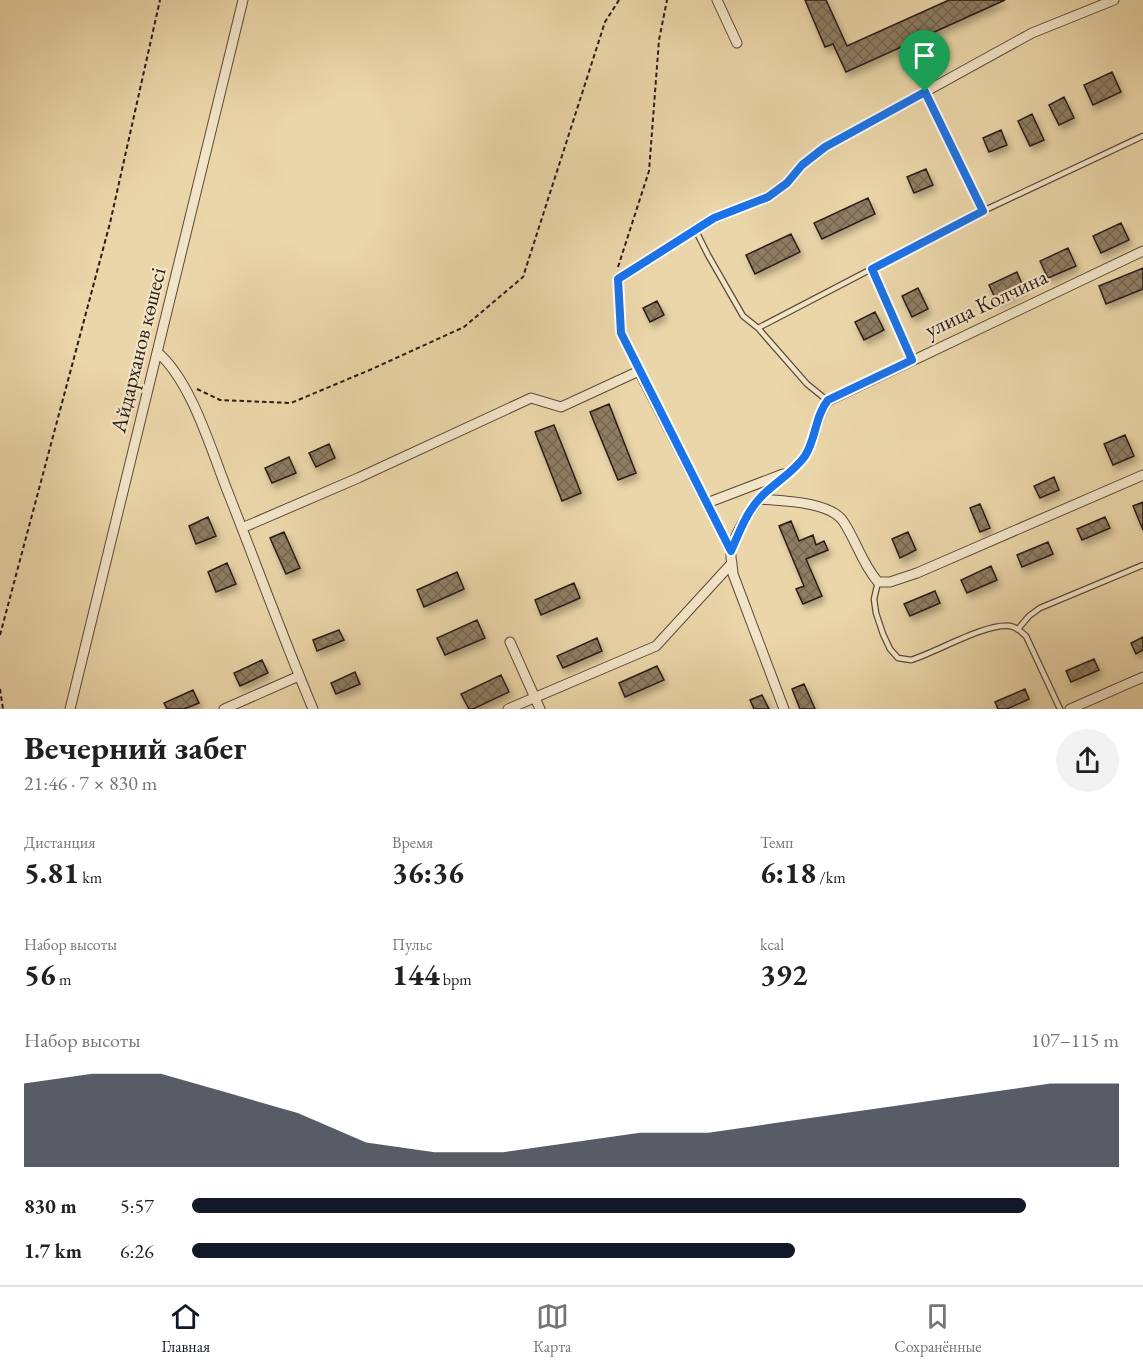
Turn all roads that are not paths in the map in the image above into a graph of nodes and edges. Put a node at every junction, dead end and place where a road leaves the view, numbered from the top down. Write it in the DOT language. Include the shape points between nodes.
graph roads {
  1 [pos="243,0"];
  2 [pos="717,0"];
  3 [pos="1114,0"];
  4 [pos="737,43"];
  5 [pos="925,92"];
  6 [pos="1143,136"];
  7 [pos="983,211"];
  8 [pos="695,229"];
  9 [pos="1143,250"];
  10 [pos="872,269"];
  11 [pos="618,279"];
  12 [pos="758,328"];
  13 [pos="157,352"];
  14 [pos="912,360"];
  15 [pos="828,400"];
  16 [pos="792,471"];
  17 [pos="1143,475"];
  18 [pos="759,499"];
  19 [pos="707,503"];
  20 [pos="242,528"];
  21 [pos="731,551"];
  22 [pos="732,563"];
  23 [pos="1143,565"];
  24 [pos="878,582"];
  25 [pos="1018,629"];
  26 [pos="510,642"];
  27 [pos="299,676"];
  28 [pos="1143,677"];
  29 [pos="535,698"];
  30 [pos="70,709"];
  31 [pos="226,709"];
  32 [pos="313,709"];
  33 [pos="508,709"];
  34 [pos="540,709"];
  35 [pos="784,709"];
  36 [pos="1059,709"];
  37 [pos="1070,709"];
  1 -- 13 [label="street, Айдарханов көшесі"];
  2 -- 4 [label="street"];
  3 -- 5 [label="street" via="1032,33"];
  5 -- 7 [label="lane"];
  5 -- 8 [label="street" via="825,147 768,197"];
  6 -- 7 [label="lane"];
  7 -- 10 [label="lane"];
  8 -- 11 [label="street"];
  8 -- 12 [label="lane" via="743,316"];
  9 -- 14 [label="street, улица Колчина"];
  10 -- 12 [label="lane"];
  10 -- 14 [label="lane"];
  12 -- 15 [label="lane" via="807,384"];
  13 -- 20 [label="street" via="181,380"];
  13 -- 30 [label="street, Айдарханов көшесі"];
  14 -- 15 [label="street, улица Колчина"];
  15 -- 16 [label="street" via="820,410 806,455"];
  16 -- 18 [label="street"];
  16 -- 19 [label="street"];
  17 -- 24 [label="street" via="917,573"];
  18 -- 21 [label="street" via="744,519"];
  18 -- 24 [label="street" via="823,508 841,518"];
  19 -- 20 [label="street" via="639,371 561,407 531,398"];
  19 -- 21 [label="street"];
  20 -- 27 [label="street"];
  21 -- 22 [label="street"];
  22 -- 29 [label="street" via="656,646"];
  22 -- 35 [label="street"];
  23 -- 25 [label="lane" via="1040,608"];
  24 -- 25 [label="lane" via="876,613 890,649 898,658 911,660 989,629"];
  25 -- 36 [label="lane" via="1026,636"];
  26 -- 29 [label="street"];
  27 -- 31 [label="street"];
  27 -- 32 [label="street"];
  28 -- 37 [label="street"];
  29 -- 33 [label="street"];
  29 -- 34 [label="street"];
}
